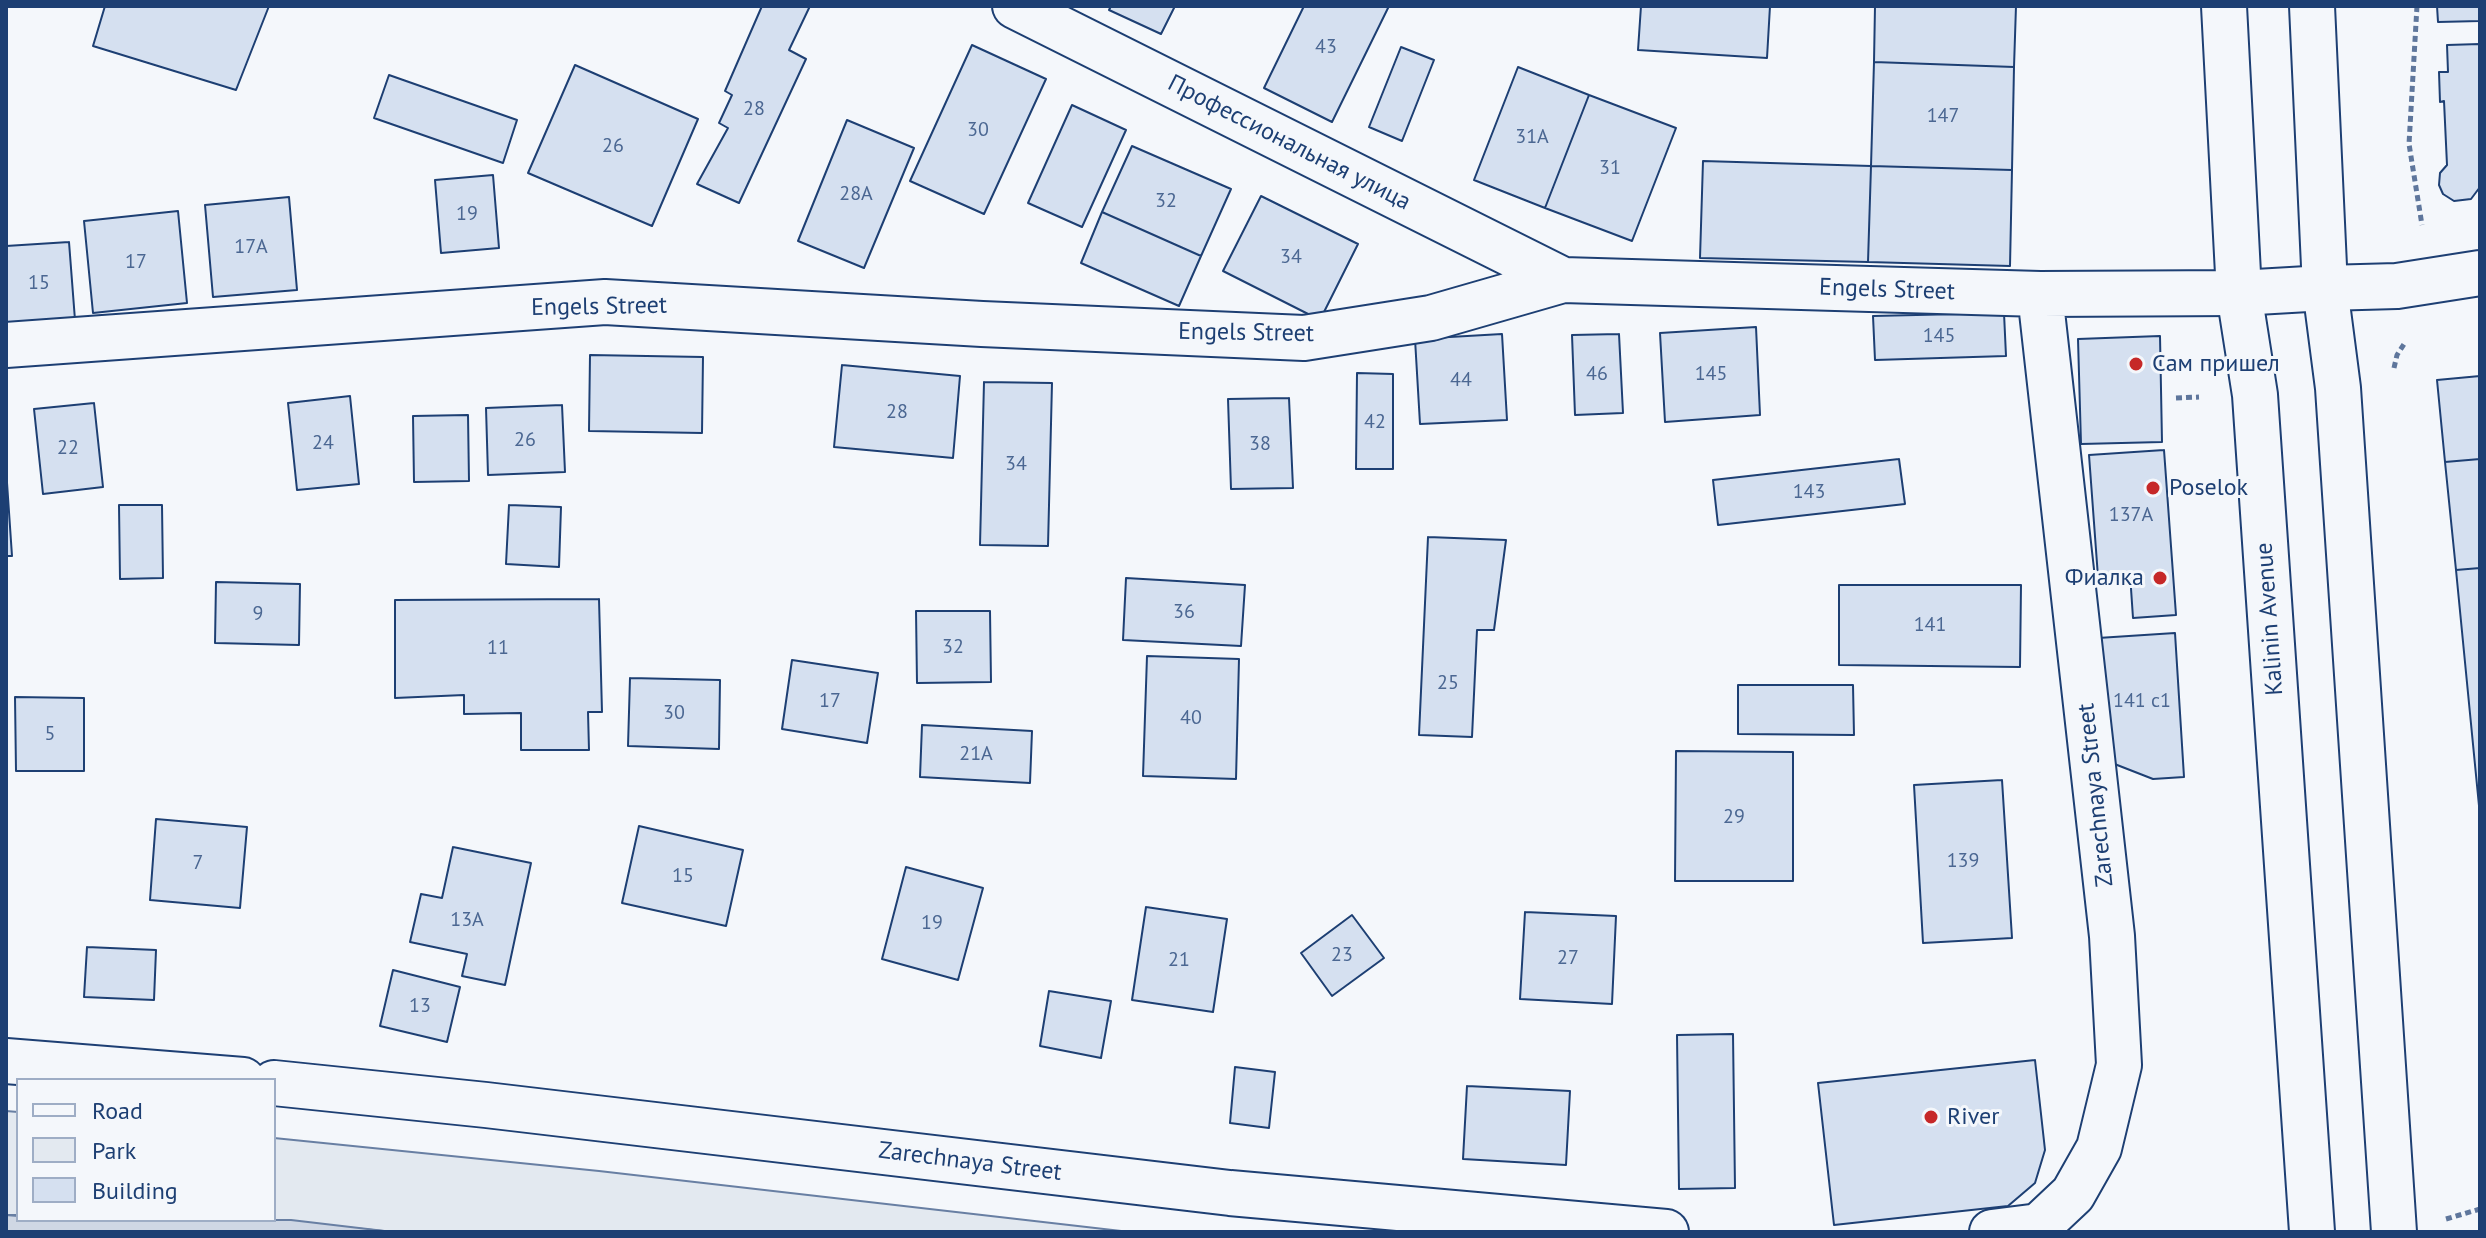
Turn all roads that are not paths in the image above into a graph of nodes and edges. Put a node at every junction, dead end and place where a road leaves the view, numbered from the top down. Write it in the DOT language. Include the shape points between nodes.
graph roads {
  1 [pos="1015,6"];
  2 [pos="2224,6"];
  3 [pos="2312,6"];
  4 [pos="2480,273"];
  5 [pos="1563,280"];
  6 [pos="2325,288"];
  7 [pos="2239,293"];
  8 [pos="2040,294"];
  9 [pos="6,345"];
  10 [pos="6,1061"];
  11 [pos="218,1078"];
  12 [pos="276,1083"];
  13 [pos="1666,1232"];
  14 [pos="1992,1232"];
  15 [pos="2312,1232"];
  16 [pos="2394,1232"];
  1 -- 5 [label="street, Профессиональная улица"];
  2 -- 7 [label="street, Kalinin Avenue"];
  3 -- 6 [label="street"];
  4 -- 6 [label="street, Engels Street" via="2397,286"];
  5 -- 8 [label="street, Engels Street"];
  5 -- 9 [label="street, Engels Street" via="1431,318 1304,338 605,302"];
  6 -- 7 [label="street, Engels Street"];
  6 -- 16 [label="street" via="2338,388"];
  7 -- 8 [label="street, Engels Street"];
  7 -- 15 [label="street, Kalinin Avenue" via="2255,395"];
  8 -- 14 [label="street, Zarechnaya Street" via="2112,936 2119,1065 2099,1148 2073,1194 2039,1226"];
  10 -- 11 [label="street"];
  12 -- 13 [label="street, Zarechnaya Street" via="1230,1193"];
}
